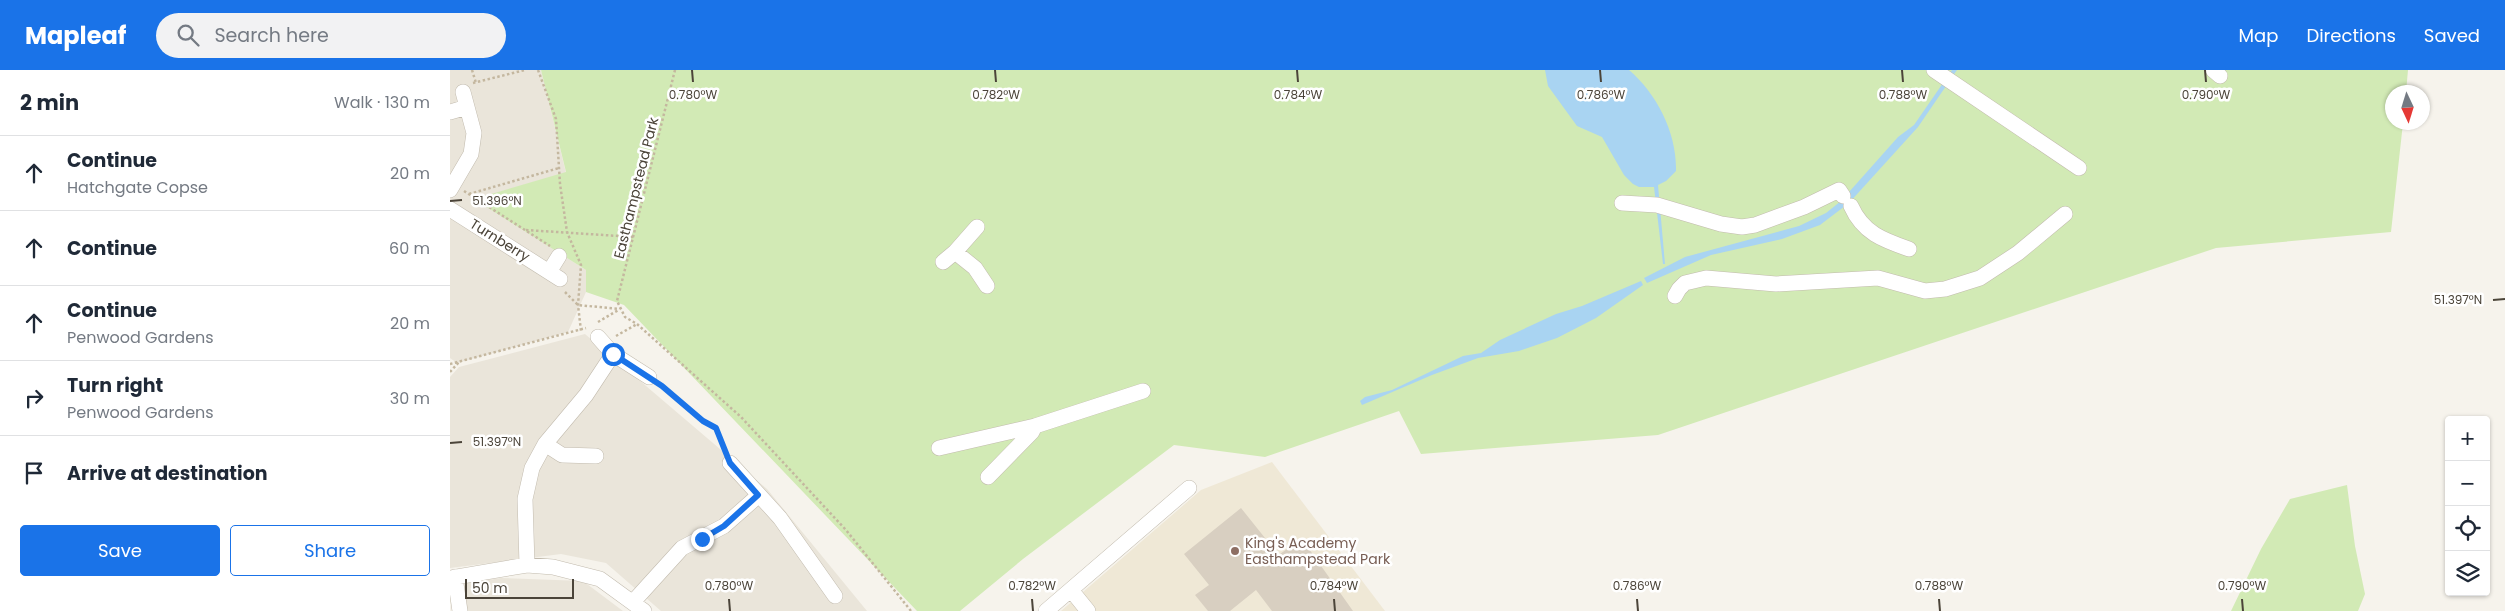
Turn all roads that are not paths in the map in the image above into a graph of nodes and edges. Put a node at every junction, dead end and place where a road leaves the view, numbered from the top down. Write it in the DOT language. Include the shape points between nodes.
graph roads {
  1 [pos="1934,70"];
  2 [pos="466,88"];
  3 [pos="467,107"];
  4 [pos="450,112"];
  5 [pos="2079,168"];
  6 [pos="451,187"];
  7 [pos="1622,203"];
  8 [pos="450,209"];
  9 [pos="2065,214"];
  10 [pos="978,227"];
  11 [pos="1909,249"];
  12 [pos="556,252"];
  13 [pos="955,252"];
  14 [pos="942,262"];
  15 [pos="988,286"];
  16 [pos="1675,296"];
  17 [pos="649,377"];
  18 [pos="1143,391"];
  19 [pos="1035,426"];
  20 [pos="545,444"];
  21 [pos="940,448"];
  22 [pos="596,456"];
  23 [pos="730,463"];
  24 [pos="988,477"];
  25 [pos="1189,488"];
  26 [pos="758,495"];
  27 [pos="527,565"];
  28 [pos="453,578"];
  29 [pos="1071,590"];
  30 [pos="835,596"];
  31 [pos="639,607"];
  32 [pos="460,611"];
  33 [pos="1046,611"];
  34 [pos="1088,611"];
  1 -- 5 [label="street"];
  2 -- 3 [label="street"];
  3 -- 4 [label="street"];
  3 -- 6 [label="street" via="474,133 471,154"];
  7 -- 11 [label="street" via="1657,205 1742,227 1804,207 1839,190 1868,231 1881,240"];
  8 -- 12 [label="street, Turnberry" via="555,275"];
  9 -- 16 [label="street" via="2018,253 1980,278 1945,290 1925,291 1878,278 1776,284 1706,278 1685,284"];
  10 -- 13 [label="street"];
  13 -- 14 [label="street"];
  13 -- 15 [label="street" via="975,268"];
  17 -- 20 [label="street" via="600,336 586,395"];
  18 -- 19 [label="street"];
  19 -- 21 [label="street"];
  19 -- 24 [label="street"];
  20 -- 22 [label="street" via="562,455"];
  20 -- 27 [label="street" via="532,468 525,499"];
  23 -- 26 [label="street"];
  25 -- 29 [label="street"];
  26 -- 30 [label="street" via="780,518"];
  26 -- 31 [label="street" via="724,526 682,548"];
  27 -- 28 [label="street"];
  27 -- 31 [label="street" via="553,567 600,579"];
  28 -- 32 [label="street"];
  29 -- 33 [label="street"];
  29 -- 34 [label="street"];
}
